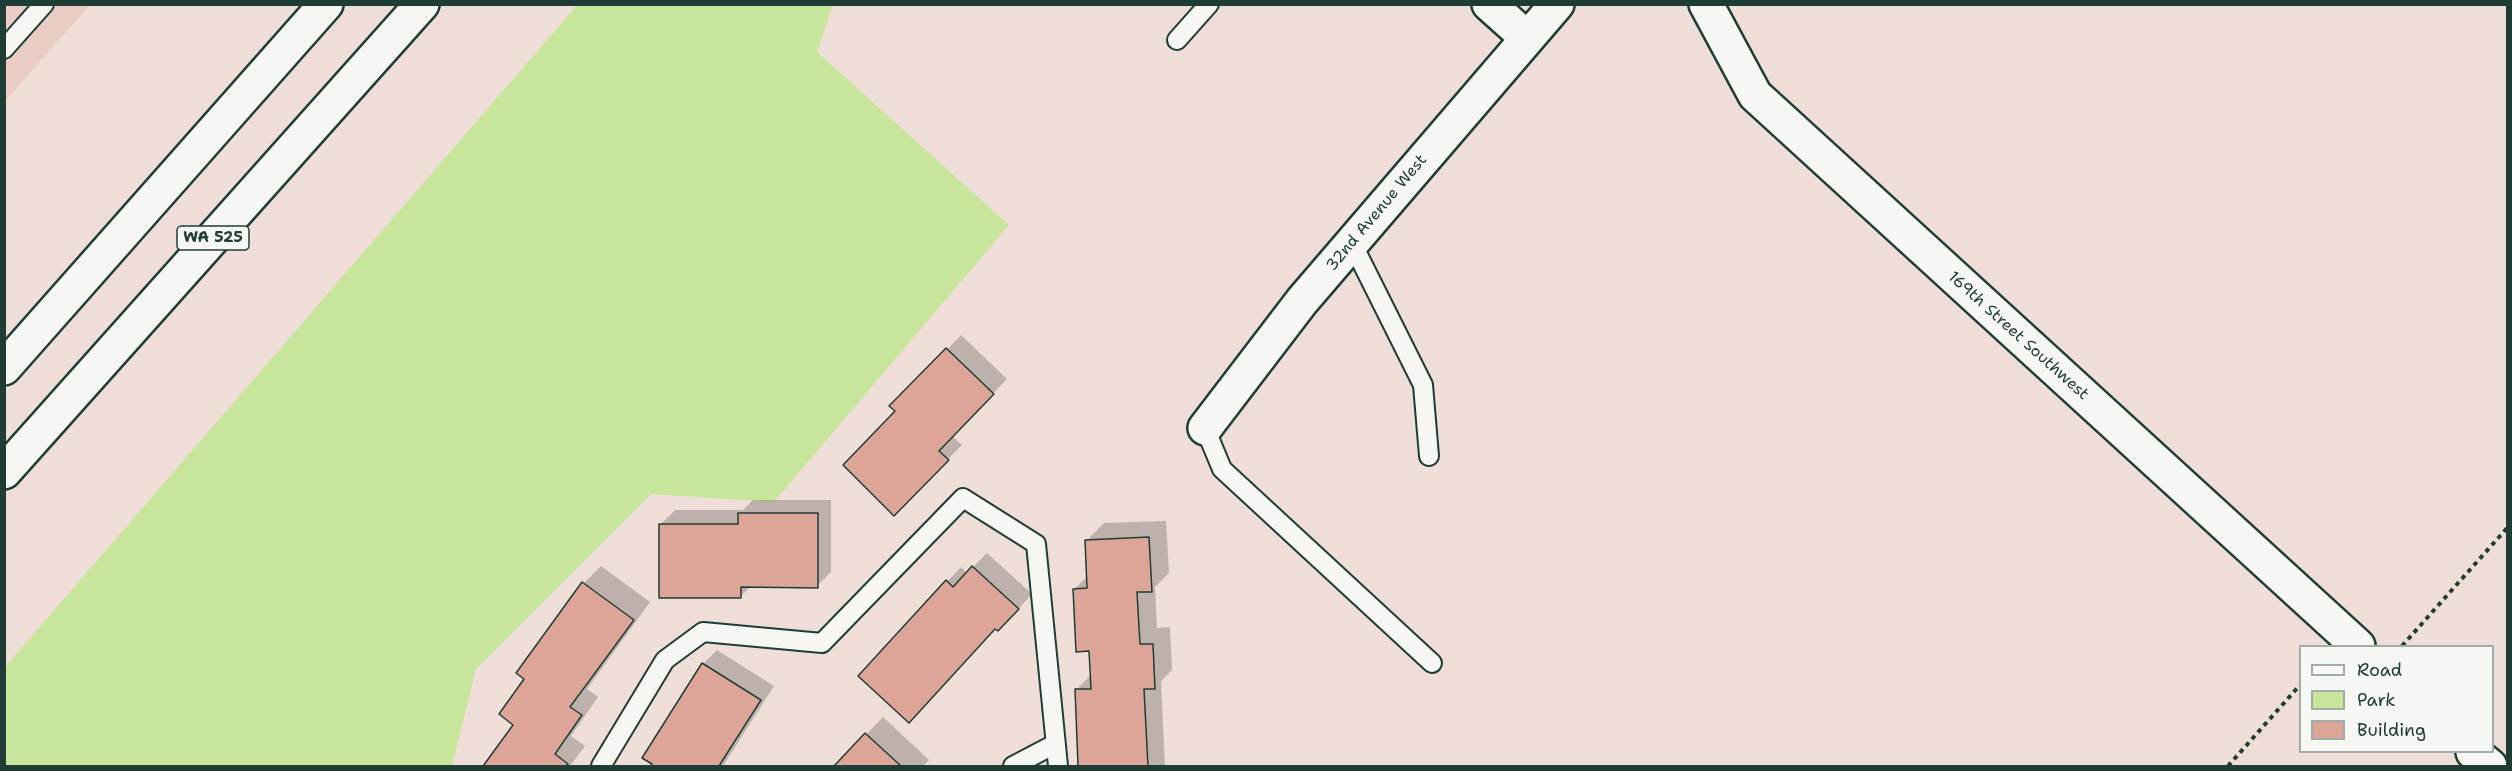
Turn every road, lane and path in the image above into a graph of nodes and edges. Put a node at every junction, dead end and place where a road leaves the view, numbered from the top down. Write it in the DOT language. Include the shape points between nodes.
graph roads {
  1 [pos="44,4"];
  2 [pos="326,4"];
  3 [pos="422,4"];
  4 [pos="1209,4"];
  5 [pos="1489,4"];
  6 [pos="1557,4"];
  7 [pos="1706,4"];
  8 [pos="1527,38"];
  9 [pos="1177,40"];
  10 [pos="4,49"];
  11 [pos="1352,243"];
  12 [pos="4,368"];
  13 [pos="1205,428"];
  14 [pos="1430,456"];
  15 [pos="4,472"];
  16 [pos="2508,527"];
  17 [pos="2357,645"];
  18 [pos="2403,645"];
  19 [pos="1432,663"];
  20 [pos="2299,687"];
  21 [pos="1055,744"];
  22 [pos="2474,753"];
  23 [pos="601,766"];
  24 [pos="1013,766"];
  25 [pos="1058,766"];
  26 [pos="2228,766"];
  27 [pos="2490,766"];
  1 -- 10 [label="lane"];
  2 -- 12 [label="main road"];
  3 -- 15 [label="main road, WA 525"];
  4 -- 9 [label="lane"];
  5 -- 8 [label="main road"];
  6 -- 8 [label="main road, 32nd Avenue West"];
  7 -- 17 [label="main road, 169th Street Southwest" via="1755,95"];
  8 -- 11 [label="main road, 32nd Avenue West"];
  11 -- 13 [label="main road, 32nd Avenue West" via="1302,301"];
  11 -- 14 [label="lane" via="1423,385"];
  13 -- 19 [label="lane" via="1222,469"];
  16 -- 18 [label="path"];
  20 -- 26 [label="path"];
  21 -- 23 [label="lane" via="1036,544 963,498 822,643 703,632 665,660"];
  21 -- 24 [label="lane"];
  21 -- 25 [label="lane"];
  22 -- 27 [label="main road"];
}
